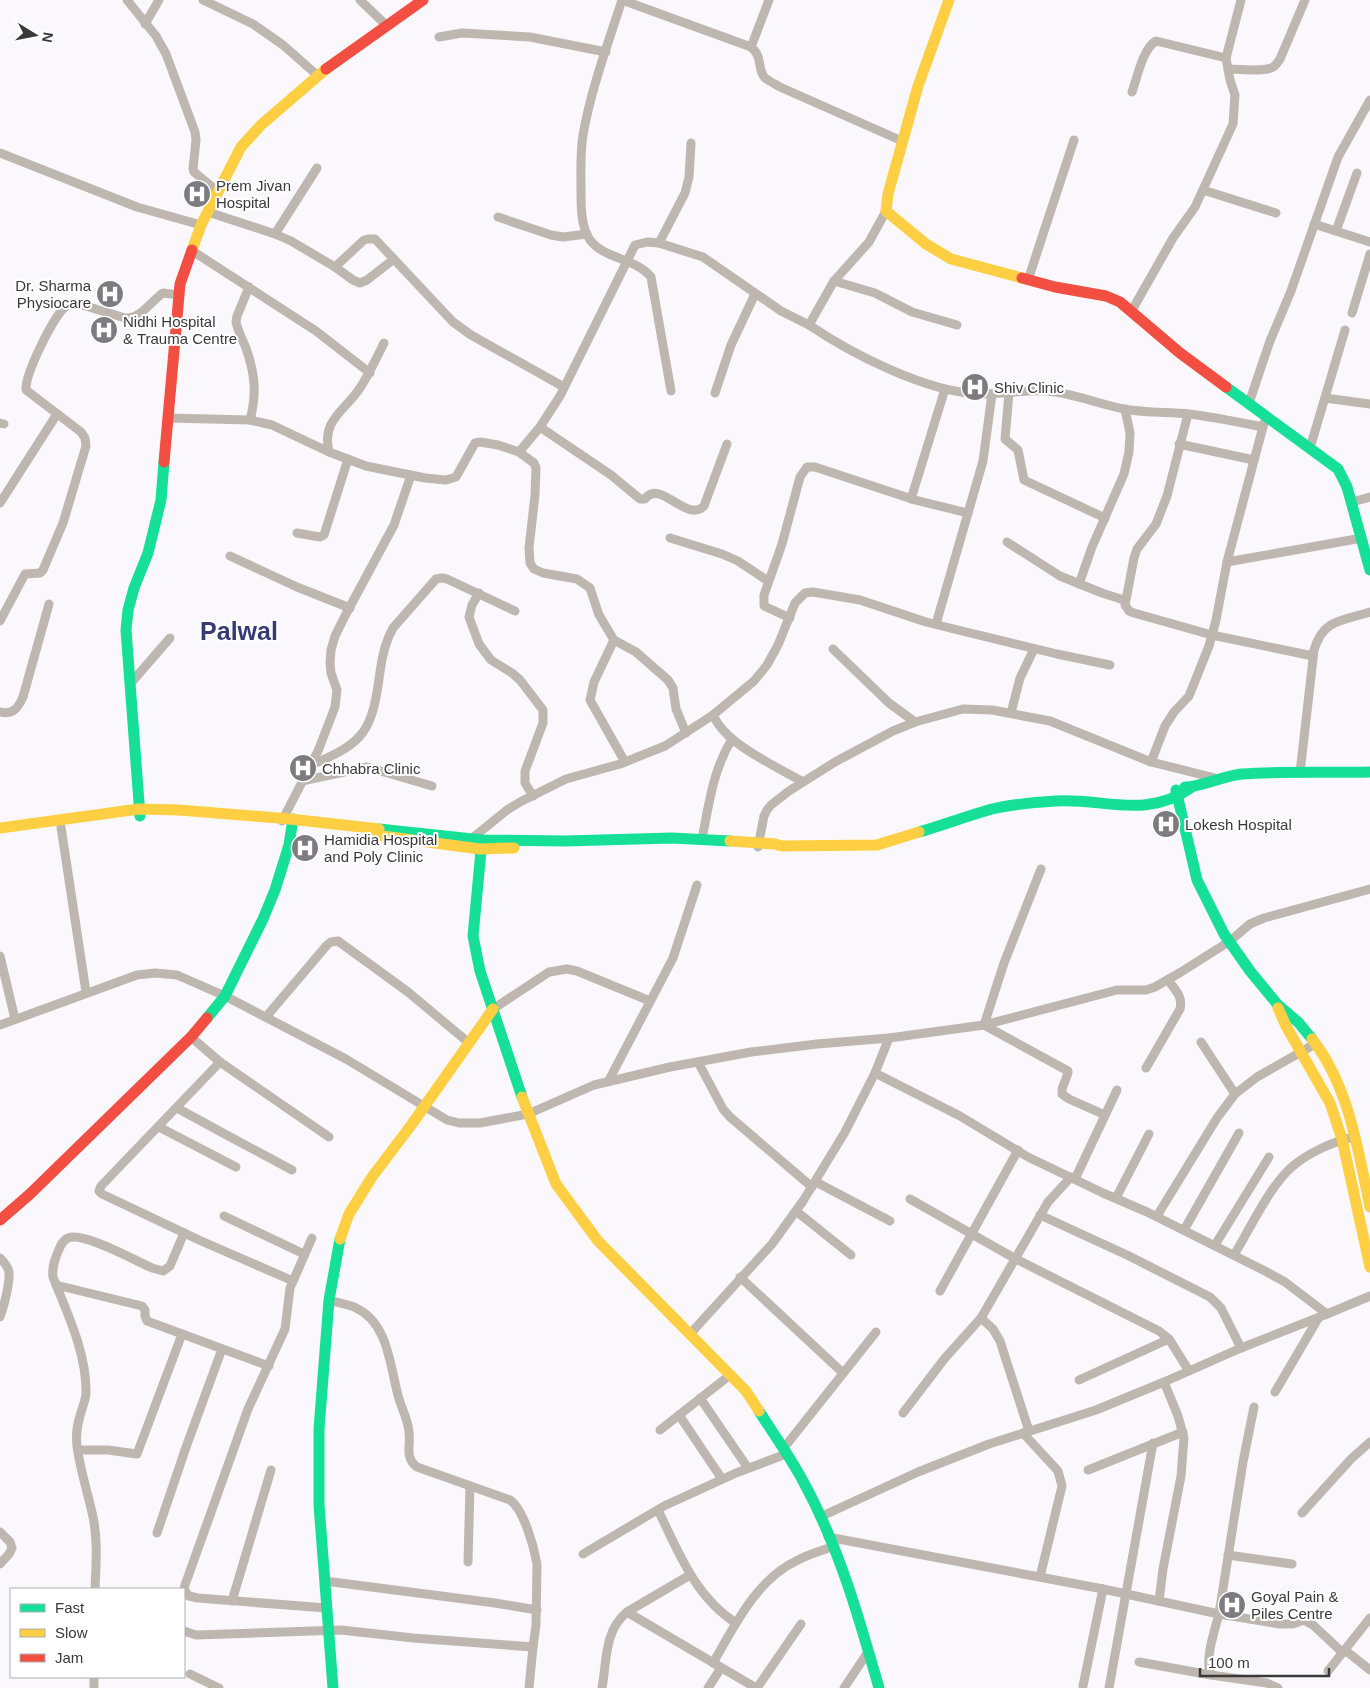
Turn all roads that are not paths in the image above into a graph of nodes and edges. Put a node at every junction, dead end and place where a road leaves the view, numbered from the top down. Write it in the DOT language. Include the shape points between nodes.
graph roads {
  1 [pos="126,0"];
  2 [pos="158,0"];
  3 [pos="203,0"];
  4 [pos="360,0"];
  5 [pos="424,0"];
  6 [pos="622,0"];
  7 [pos="769,0"];
  8 [pos="949,0"];
  9 [pos="1241,0"];
  10 [pos="1305,0"];
  11 [pos="145,24"];
  12 [pos="387,26"];
  13 [pos="439,37"];
  14 [pos="751,47"];
  15 [pos="606,52"];
  16 [pos="1226,58"];
  17 [pos="1228,69"];
  18 [pos="317,75"];
  19 [pos="1132,92"];
  20 [pos="1370,100"];
  21 [pos="1074,140"];
  22 [pos="902,141"];
  23 [pos="691,143"];
  24 [pos="0,153"];
  25 [pos="317,168"];
  26 [pos="1357,173"];
  27 [pos="1204,190"];
  28 [pos="217,191"];
  29 [pos="886,211"];
  30 [pos="208,212"];
  31 [pos="1276,213"];
  32 [pos="498,217"];
  33 [pos="1314,224"];
  34 [pos="200,225"];
  35 [pos="1336,231"];
  36 [pos="275,234"];
  37 [pos="587,234"];
  38 [pos="1370,242"];
  39 [pos="659,244"];
  40 [pos="191,250"];
  41 [pos="1370,254"];
  42 [pos="394,259"];
  43 [pos="627,261"];
  44 [pos="335,267"];
  45 [pos="1028,280"];
  46 [pos="834,281"];
  47 [pos="249,286"];
  48 [pos="755,294"];
  49 [pos="179,295"];
  50 [pos="1131,312"];
  51 [pos="1352,313"];
  52 [pos="956,324"];
  53 [pos="809,325"];
  54 [pos="1345,330"];
  55 [pos="384,343"];
  56 [pos="370,373"];
  57 [pos="564,387"];
  58 [pos="946,389"];
  59 [pos="671,391"];
  60 [pos="714,393"];
  61 [pos="1009,393"];
  62 [pos="992,394"];
  63 [pos="1325,398"];
  64 [pos="1249,403"];
  65 [pos="1370,404"];
  66 [pos="1125,409"];
  67 [pos="57,414"];
  68 [pos="1188,414"];
  69 [pos="1266,416"];
  70 [pos="169,418"];
  71 [pos="250,420"];
  72 [pos="540,427"];
  73 [pos="1263,427"];
  74 [pos="727,444"];
  75 [pos="1179,444"];
  76 [pos="1310,448"];
  77 [pos="329,452"];
  78 [pos="519,452"];
  79 [pos="348,459"];
  80 [pos="1254,460"];
  81 [pos="411,476"];
  82 [pos="1370,497"];
  83 [pos="911,499"];
  84 [pos="1352,502"];
  85 [pos="0,503"];
  86 [pos="968,513"];
  87 [pos="1104,518"];
  88 [pos="297,533"];
  89 [pos="670,538"];
  90 [pos="1362,538"];
  91 [pos="1006,542"];
  92 [pos="230,556"];
  93 [pos="1227,562"];
  94 [pos="1370,570"];
  95 [pos="768,581"];
  96 [pos="1079,584"];
  97 [pos="479,593"];
  98 [pos="1124,600"];
  99 [pos="49,604"];
  100 [pos="350,608"];
  101 [pos="515,610"];
  102 [pos="1370,612"];
  103 [pos="790,618"];
  104 [pos="0,621"];
  105 [pos="936,624"];
  106 [pos="1212,635"];
  107 [pos="170,638"];
  108 [pos="614,640"];
  109 [pos="834,649"];
  110 [pos="1034,649"];
  111 [pos="1313,656"];
  112 [pos="1110,665"];
  113 [pos="130,684"];
  114 [pos="0,712"];
  115 [pos="1011,713"];
  116 [pos="713,715"];
  117 [pos="915,722"];
  118 [pos="686,733"];
  119 [pos="732,739"];
  120 [pos="625,762"];
  121 [pos="1151,762"];
  122 [pos="311,765"];
  123 [pos="1370,772"];
  124 [pos="1300,773"];
  125 [pos="1218,778"];
  126 [pos="302,782"];
  127 [pos="803,782"];
  128 [pos="432,786"];
  129 [pos="1177,793"];
  130 [pos="533,796"];
  131 [pos="140,813"];
  132 [pos="287,822"];
  133 [pos="61,827"];
  134 [pos="0,828"];
  135 [pos="0,837"];
  136 [pos="702,839"];
  137 [pos="475,844"];
  138 [pos="758,846"];
  139 [pos="1041,869"];
  140 [pos="697,885"];
  141 [pos="1370,889"];
  142 [pos="1230,941"];
  143 [pos="0,956"];
  144 [pos="1168,980"];
  145 [pos="86,992"];
  146 [pos="225,996"];
  147 [pos="650,1001"];
  148 [pos="1278,1005"];
  149 [pos="493,1009"];
  150 [pos="266,1017"];
  151 [pos="15,1018"];
  152 [pos="0,1025"];
  153 [pos="984,1025"];
  154 [pos="191,1037"];
  155 [pos="889,1038"];
  156 [pos="1201,1042"];
  157 [pos="469,1043"];
  158 [pos="1314,1044"];
  159 [pos="1301,1052"];
  160 [pos="220,1062"];
  161 [pos="698,1062"];
  162 [pos="1146,1068"];
  163 [pos="875,1074"];
  164 [pos="609,1080"];
  165 [pos="1117,1090"];
  166 [pos="1235,1094"];
  167 [pos="424,1106"];
  168 [pos="177,1108"];
  169 [pos="528,1114"];
  170 [pos="1105,1115"];
  171 [pos="159,1127"];
  172 [pos="1239,1133"];
  173 [pos="1149,1134"];
  174 [pos="329,1137"];
  175 [pos="1355,1137"];
  176 [pos="1342,1139"];
  177 [pos="1018,1150"];
  178 [pos="1268,1157"];
  179 [pos="236,1167"];
  180 [pos="292,1170"];
  181 [pos="1073,1178"];
  182 [pos="814,1184"];
  183 [pos="910,1198"];
  184 [pos="1116,1198"];
  185 [pos="1370,1207"];
  186 [pos="796,1211"];
  187 [pos="1040,1215"];
  188 [pos="224,1216"];
  189 [pos="1157,1216"];
  190 [pos="0,1220"];
  191 [pos="890,1221"];
  192 [pos="1184,1230"];
  193 [pos="184,1233"];
  194 [pos="972,1233"];
  195 [pos="312,1238"];
  196 [pos="1215,1245"];
  197 [pos="304,1254"];
  198 [pos="851,1255"];
  199 [pos="1234,1255"];
  200 [pos="0,1258"];
  201 [pos="1016,1259"];
  202 [pos="1370,1266"];
  203 [pos="740,1277"];
  204 [pos="293,1281"];
  205 [pos="56,1285"];
  206 [pos="940,1291"];
  207 [pos="1370,1296"];
  208 [pos="330,1300"];
  209 [pos="1323,1316"];
  210 [pos="0,1317"];
  211 [pos="981,1318"];
  212 [pos="876,1332"];
  213 [pos="182,1334"];
  214 [pos="690,1334"];
  215 [pos="1169,1339"];
  216 [pos="1241,1348"];
  217 [pos="222,1349"];
  218 [pos="269,1366"];
  219 [pos="1189,1371"];
  220 [pos="843,1373"];
  221 [pos="730,1375"];
  222 [pos="1079,1380"];
  223 [pos="1164,1382"];
  224 [pos="1275,1392"];
  225 [pos="700,1398"];
  226 [pos="1254,1407"];
  227 [pos="903,1413"];
  228 [pos="680,1414"];
  229 [pos="660,1430"];
  230 [pos="1026,1432"];
  231 [pos="1183,1432"];
  232 [pos="1370,1442"];
  233 [pos="1153,1444"];
  234 [pos="78,1450"];
  235 [pos="784,1451"];
  236 [pos="748,1468"];
  237 [pos="271,1470"];
  238 [pos="1088,1470"];
  239 [pos="722,1479"];
  240 [pos="470,1486"];
  241 [pos="658,1510"];
  242 [pos="1302,1513"];
  243 [pos="820,1517"];
  244 [pos="0,1532"];
  245 [pos="157,1532"];
  246 [pos="830,1542"];
  247 [pos="583,1554"];
  248 [pos="1228,1555"];
  249 [pos="468,1562"];
  250 [pos="0,1564"];
  251 [pos="1292,1564"];
  252 [pos="690,1575"];
  253 [pos="1040,1577"];
  254 [pos="325,1581"];
  255 [pos="95,1588"];
  256 [pos="184,1588"];
  257 [pos="1103,1589"];
  258 [pos="185,1591"];
  259 [pos="1128,1595"];
  260 [pos="232,1601"];
  261 [pos="1159,1601"];
  262 [pos="326,1608"];
  263 [pos="536,1610"];
  264 [pos="627,1612"];
  265 [pos="1219,1614"];
  266 [pos="1370,1618"];
  267 [pos="736,1623"];
  268 [pos="801,1624"];
  269 [pos="328,1630"];
  270 [pos="185,1631"];
  271 [pos="533,1647"];
  272 [pos="1344,1651"];
  273 [pos="868,1652"];
  274 [pos="1139,1662"];
  275 [pos="713,1664"];
  276 [pos="721,1668"];
  277 [pos="1370,1670"];
  278 [pos="1328,1671"];
  279 [pos="190,1674"];
  280 [pos="1211,1675"];
  281 [pos="744,1685"];
  282 [pos="1083,1686"];
  283 [pos="219,1688"];
  284 [pos="333,1688"];
  285 [pos="529,1688"];
  286 [pos="602,1688"];
  287 [pos="708,1688"];
  288 [pos="757,1688"];
  289 [pos="844,1688"];
  290 [pos="879,1688"];
  291 [pos="1110,1688"];
  292 [pos="1278,1688"];
  1 -- 11 [label="street"];
  2 -- 11 [label="street"];
  3 -- 18 [label="street" via="253,24"];
  4 -- 12 [label="street"];
  5 -- 12 [label="street"];
  6 -- 14 [label="street"];
  6 -- 15 [label="street"];
  7 -- 14 [label="street"];
  8 -- 22 [label="street"];
  9 -- 16 [label="street"];
  10 -- 17 [label="street" via="1276,65 1262,69"];
  11 -- 28 [label="street" via="166,54 195,132 194,172"];
  12 -- 18 [label="street"];
  13 -- 15 [label="street" via="462,33 530,37"];
  14 -- 22 [label="street" via="758,52 761,72 780,87"];
  15 -- 37 [label="street" via="583,136 581,202"];
  16 -- 17 [label="street"];
  16 -- 19 [label="street" via="1156,42 1146,51"];
  17 -- 27 [label="street" via="1235,95 1233,124"];
  18 -- 28 [label="street" via="241,147"];
  20 -- 33 [label="street" via="1338,157"];
  21 -- 45 [label="street"];
  22 -- 29 [label="street"];
  23 -- 39 [label="street" via="690,177"];
  24 -- 34 [label="street" via="137,207"];
  25 -- 36 [label="street"];
  26 -- 35 [label="street"];
  27 -- 31 [label="street"];
  27 -- 50 [label="street"];
  28 -- 30 [label="street"];
  29 -- 45 [label="street" via="926,244 951,259"];
  29 -- 46 [label="street" via="869,242"];
  30 -- 34 [label="street"];
  30 -- 36 [label="street"];
  32 -- 37 [label="street" via="551,235"];
  33 -- 35 [label="street"];
  33 -- 64 [label="street"];
  34 -- 40 [label="street"];
  35 -- 38 [label="street"];
  36 -- 44 [label="street"];
  37 -- 43 [label="street" via="596,246"];
  39 -- 43 [label="street" via="635,245"];
  39 -- 48 [label="street" via="703,257"];
  40 -- 47 [label="street"];
  40 -- 49 [label="street"];
  41 -- 51 [label="street"];
  42 -- 44 [label="street" via="360,283"];
  42 -- 44 [label="street" via="379,242 368,238"];
  42 -- 57 [label="street" via="453,322"];
  43 -- 57 [label="street"];
  43 -- 59 [label="street" via="648,273 653,283"];
  45 -- 50 [label="street" via="1106,296"];
  46 -- 52 [label="street" via="875,293 912,312"];
  46 -- 53 [label="street"];
  47 -- 56 [label="street" via="316,331"];
  47 -- 71 [label="street" via="236,322 253,371 255,396"];
  48 -- 53 [label="street"];
  48 -- 60 [label="street" via="731,345"];
  49 -- 67 [label="street" via="163,293 130,318 76,303 67,304 50,329 26,386 29,394"];
  49 -- 70 [label="street"];
  50 -- 64 [label="street" via="1180,353"];
  53 -- 58 [label="street" via="858,355"];
  54 -- 63 [label="street"];
  55 -- 56 [label="street"];
  56 -- 77 [label="street" via="332,422 327,441"];
  57 -- 72 [label="street"];
  58 -- 62 [label="street"];
  58 -- 83 [label="street"];
  61 -- 62 [label="street"];
  61 -- 66 [label="street" via="1046,391"];
  61 -- 87 [label="street" via="1005,439 1018,450 1024,480"];
  62 -- 86 [label="street" via="983,461"];
  63 -- 65 [label="street"];
  63 -- 76 [label="street"];
  64 -- 69 [label="street"];
  66 -- 68 [label="street"];
  66 -- 87 [label="street" via="1130,452"];
  67 -- 85 [label="street"];
  67 -- 104 [label="street" via="81,432 86,446 63,522 42,570 25,574"];
  68 -- 73 [label="street"];
  68 -- 75 [label="street"];
  69 -- 73 [label="street"];
  69 -- 76 [label="street"];
  70 -- 71 [label="street"];
  70 -- 113 [label="street" via="161,500 148,553 128,610 126,630"];
  71 -- 77 [label="street" via="272,425"];
  72 -- 74 [label="street" via="611,475 640,499 658,493 696,510 704,506"];
  72 -- 78 [label="street"];
  73 -- 80 [label="street"];
  75 -- 80 [label="street"];
  75 -- 98 [label="street" via="1167,496 1156,524 1135,553"];
  76 -- 84 [label="street" via="1338,469"];
  77 -- 79 [label="street"];
  78 -- 81 [label="street" via="498,444 480,442 474,445 456,477 446,480"];
  78 -- 108 [label="street" via="536,468 530,563 543,573 577,579 586,584 598,615"];
  79 -- 81 [label="street"];
  79 -- 88 [label="street" via="324,536"];
  80 -- 93 [label="street"];
  81 -- 100 [label="street" via="394,525"];
  82 -- 84 [label="street"];
  83 -- 86 [label="street"];
  83 -- 95 [label="street" via="807,467 800,477"];
  84 -- 90 [label="street"];
  86 -- 105 [label="street"];
  87 -- 96 [label="street"];
  89 -- 95 [label="street" via="722,554"];
  90 -- 93 [label="street"];
  90 -- 94 [label="street"];
  91 -- 96 [label="street" via="1046,568"];
  92 -- 100 [label="street"];
  93 -- 106 [label="street"];
  95 -- 103 [label="street" via="764,606"];
  96 -- 98 [label="street"];
  97 -- 101 [label="street"];
  97 -- 122 [label="street" via="445,578 436,579 388,636 376,702 363,733 354,743"];
  97 -- 130 [label="street" via="469,617 479,644 491,660 520,680 542,710 544,724 524,771 525,783"];
  98 -- 106 [label="street" via="1129,611"];
  99 -- 114 [label="street" via="26,692 12,712"];
  100 -- 122 [label="street" via="331,650 331,672 337,690 335,707"];
  102 -- 111 [label="street" via="1326,627 1317,640"];
  103 -- 105 [label="street" via="800,596 813,592 860,600"];
  103 -- 116 [label="street" via="754,681"];
  105 -- 110 [label="street"];
  106 -- 111 [label="street"];
  106 -- 121 [label="street" via="1188,696 1169,719"];
  107 -- 113 [label="street"];
  108 -- 118 [label="street" via="636,652 668,680"];
  108 -- 120 [label="street" via="594,682 590,700"];
  109 -- 117 [label="street" via="875,691"];
  110 -- 112 [label="street"];
  110 -- 115 [label="street" via="1020,678"];
  111 -- 124 [label="street"];
  113 -- 131 [label="street"];
  115 -- 117 [label="street" via="963,709"];
  115 -- 121 [label="street" via="1050,721"];
  116 -- 118 [label="street"];
  116 -- 119 [label="street"];
  117 -- 127 [label="street"];
  118 -- 120 [label="street" via="666,746"];
  119 -- 127 [label="street"];
  119 -- 136 [label="street" via="722,754 714,778"];
  120 -- 130 [label="street" via="566,779"];
  121 -- 125 [label="street"];
  122 -- 126 [label="street"];
  123 -- 124 [label="street"];
  124 -- 125 [label="street" via="1241,774"];
  125 -- 129 [label="street"];
  126 -- 128 [label="street" via="367,767"];
  126 -- 132 [label="street"];
  127 -- 138 [label="street" via="771,805 764,816"];
  129 -- 138 [label="street" via="1148,805 1057,801 992,809 877,845"];
  129 -- 142 [label="street" via="1197,880"];
  130 -- 137 [label="street" via="507,810"];
  131 -- 132 [label="street" via="179,810"];
  131 -- 133 [label="street"];
  131 -- 134 [label="street"];
  132 -- 137 [label="street"];
  132 -- 146 [label="street" via="289,845 275,890"];
  133 -- 135 [label="street"];
  133 -- 145 [label="street"];
  136 -- 137 [label="street"];
  136 -- 138 [label="street"];
  137 -- 138 [label="street"];
  137 -- 149 [label="street" via="473,936 480,972"];
  139 -- 153 [label="street"];
  140 -- 147 [label="street" via="673,958"];
  141 -- 142 [label="street" via="1264,918 1250,924"];
  142 -- 144 [label="street"];
  142 -- 148 [label="street"];
  143 -- 151 [label="street"];
  144 -- 153 [label="street" via="1146,990 1117,990"];
  144 -- 162 [label="street" via="1182,1002"];
  145 -- 146 [label="street" via="136,975 155,973 177,975"];
  145 -- 151 [label="street"];
  146 -- 150 [label="street"];
  146 -- 154 [label="street"];
  147 -- 149 [label="street" via="567,969 549,972"];
  147 -- 164 [label="street"];
  148 -- 158 [label="street" via="1298,1022"];
  148 -- 159 [label="street"];
  149 -- 157 [label="street"];
  149 -- 169 [label="street"];
  150 -- 157 [label="street" via="327,945 338,941 408,992"];
  150 -- 167 [label="street" via="346,1059"];
  151 -- 152 [label="street"];
  153 -- 155 [label="street"];
  153 -- 170 [label="street" via="1068,1071 1062,1094"];
  154 -- 160 [label="street"];
  154 -- 190 [label="street"];
  155 -- 161 [label="street" via="751,1052"];
  155 -- 163 [label="street"];
  156 -- 166 [label="street"];
  157 -- 167 [label="street"];
  158 -- 159 [label="street"];
  158 -- 175 [label="street" via="1336,1079"];
  159 -- 166 [label="street" via="1257,1077"];
  159 -- 176 [label="street" via="1330,1103"];
  160 -- 168 [label="street"];
  160 -- 174 [label="street"];
  161 -- 164 [label="street"];
  161 -- 182 [label="street" via="730,1117"];
  163 -- 177 [label="street" via="960,1116"];
  163 -- 182 [label="street"];
  164 -- 169 [label="street"];
  165 -- 170 [label="street"];
  166 -- 189 [label="street"];
  167 -- 169 [label="street" via="458,1123 480,1123"];
  167 -- 208 [label="street" via="349,1214 340,1240"];
  168 -- 171 [label="street"];
  168 -- 180 [label="street"];
  169 -- 214 [label="street" via="556,1184 598,1241"];
  170 -- 181 [label="street"];
  171 -- 179 [label="street"];
  171 -- 193 [label="street" via="98,1191"];
  172 -- 192 [label="street"];
  173 -- 184 [label="street"];
  175 -- 176 [label="street"];
  175 -- 185 [label="street"];
  176 -- 199 [label="street" via="1293,1165 1270,1194"];
  176 -- 202 [label="street"];
  177 -- 181 [label="street"];
  177 -- 194 [label="street"];
  178 -- 196 [label="street"];
  181 -- 184 [label="street"];
  181 -- 187 [label="street" via="1048,1202"];
  182 -- 186 [label="street"];
  182 -- 191 [label="street"];
  183 -- 194 [label="street"];
  184 -- 189 [label="street"];
  186 -- 198 [label="street"];
  186 -- 203 [label="street" via="772,1244"];
  187 -- 201 [label="street"];
  187 -- 216 [label="street" via="1210,1297 1221,1308"];
  188 -- 197 [label="street"];
  189 -- 192 [label="street"];
  192 -- 196 [label="street"];
  193 -- 204 [label="street"];
  193 -- 205 [label="street" via="170,1266 163,1271 90,1240 66,1238 52,1269"];
  194 -- 201 [label="street"];
  194 -- 206 [label="street"];
  195 -- 197 [label="street"];
  196 -- 199 [label="street"];
  197 -- 204 [label="street"];
  199 -- 209 [label="street" via="1285,1282"];
  200 -- 210 [label="street" via="9,1273"];
  201 -- 211 [label="street"];
  201 -- 215 [label="street" via="1141,1320"];
  203 -- 214 [label="street"];
  203 -- 220 [label="street"];
  204 -- 218 [label="street" via="285,1329"];
  205 -- 213 [label="street" via="142,1306 148,1321"];
  205 -- 234 [label="street" via="73,1326 84,1374 86,1394 78,1422"];
  207 -- 209 [label="street"];
  208 -- 240 [label="street" via="360,1310 378,1328 389,1354 410,1432 408,1452 412,1464"];
  208 -- 254 [label="street" via="319,1429 319,1505"];
  209 -- 216 [label="street"];
  209 -- 224 [label="street"];
  211 -- 227 [label="street"];
  211 -- 230 [label="street" via="1000,1341"];
  212 -- 220 [label="street"];
  213 -- 217 [label="street"];
  213 -- 234 [label="street" via="137,1454"];
  214 -- 221 [label="street"];
  215 -- 219 [label="street"];
  215 -- 222 [label="street"];
  216 -- 219 [label="street"];
  217 -- 218 [label="street"];
  217 -- 245 [label="street"];
  218 -- 256 [label="street" via="248,1409"];
  219 -- 223 [label="street"];
  220 -- 235 [label="street"];
  221 -- 225 [label="street"];
  221 -- 235 [label="street" via="746,1391"];
  223 -- 230 [label="street" via="1096,1410"];
  223 -- 231 [label="street"];
  225 -- 228 [label="street"];
  225 -- 236 [label="street"];
  226 -- 248 [label="street"];
  228 -- 229 [label="street"];
  228 -- 239 [label="street"];
  230 -- 243 [label="street" via="918,1472"];
  230 -- 253 [label="street" via="1058,1471 1062,1486"];
  231 -- 233 [label="street"];
  231 -- 261 [label="street" via="1181,1476"];
  232 -- 242 [label="street"];
  233 -- 238 [label="street"];
  233 -- 259 [label="street"];
  234 -- 255 [label="street" via="96,1540"];
  235 -- 236 [label="street"];
  235 -- 243 [label="street" via="804,1482"];
  236 -- 239 [label="street"];
  237 -- 260 [label="street"];
  239 -- 241 [label="street"];
  240 -- 249 [label="street"];
  240 -- 263 [label="street" via="510,1500 519,1509 536,1554"];
  241 -- 247 [label="street"];
  241 -- 252 [label="street"];
  243 -- 246 [label="street"];
  244 -- 250 [label="street" via="12,1548"];
  246 -- 253 [label="street"];
  246 -- 267 [label="street" via="778,1573"];
  246 -- 273 [label="street" via="850,1589"];
  248 -- 251 [label="street"];
  248 -- 265 [label="street"];
  252 -- 264 [label="street"];
  252 -- 267 [label="street" via="712,1604"];
  253 -- 257 [label="street"];
  254 -- 262 [label="street"];
  254 -- 263 [label="street"];
  257 -- 259 [label="street"];
  257 -- 282 [label="street"];
  258 -- 260 [label="street" via="189,1596"];
  259 -- 261 [label="street"];
  259 -- 291 [label="street"];
  260 -- 262 [label="street"];
  261 -- 265 [label="street"];
  262 -- 269 [label="street"];
  263 -- 271 [label="street"];
  264 -- 275 [label="street"];
  264 -- 286 [label="street" via="610,1634"];
  265 -- 272 [label="street" via="1280,1624 1304,1620"];
  265 -- 280 [label="street" via="1209,1660"];
  266 -- 272 [label="street"];
  267 -- 275 [label="street"];
  268 -- 288 [label="street"];
  269 -- 270 [label="street" via="196,1635"];
  269 -- 271 [label="street"];
  269 -- 284 [label="street"];
  271 -- 285 [label="street"];
  272 -- 277 [label="street"];
  272 -- 278 [label="street"];
  273 -- 289 [label="street"];
  273 -- 290 [label="street"];
  274 -- 280 [label="street"];
  275 -- 276 [label="street"];
  276 -- 281 [label="street"];
  276 -- 287 [label="street"];
  279 -- 283 [label="street"];
  280 -- 292 [label="street" via="1268,1683"];
  281 -- 288 [label="street"];
}
